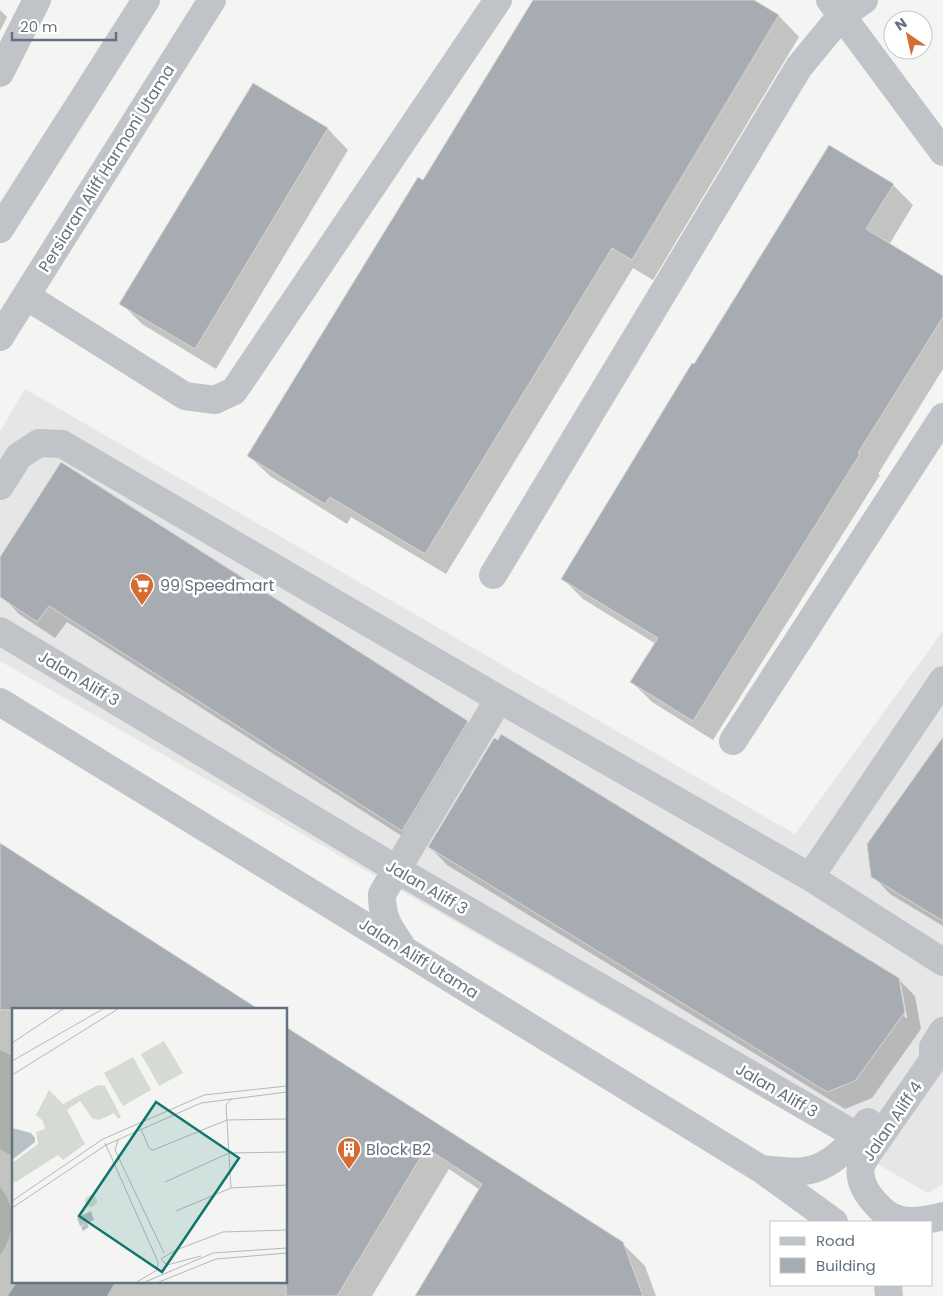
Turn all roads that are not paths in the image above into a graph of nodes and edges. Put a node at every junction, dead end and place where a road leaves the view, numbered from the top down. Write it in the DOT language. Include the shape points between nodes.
graph roads {
  1 [pos="37,0"];
  2 [pos="146,0"];
  3 [pos="212,0"];
  4 [pos="498,0"];
  5 [pos="864,0"];
  6 [pos="836,8"];
  7 [pos="0,73"];
  8 [pos="943,152"];
  9 [pos="0,230"];
  10 [pos="26,296"];
  11 [pos="0,337"];
  12 [pos="943,418"];
  13 [pos="0,486"];
  14 [pos="493,576"];
  15 [pos="0,631"];
  16 [pos="943,680"];
  17 [pos="498,699"];
  18 [pos="0,702"];
  19 [pos="733,741"];
  20 [pos="396,869"];
  21 [pos="810,877"];
  22 [pos="382,894"];
  23 [pos="320,897"];
  24 [pos="404,948"];
  25 [pos="943,962"];
  26 [pos="938,1039"];
  27 [pos="857,1136"];
  28 [pos="761,1169"];
  29 [pos="943,1216"];
  30 [pos="833,1221"];
  1 -- 7 [label="street"];
  2 -- 9 [label="street"];
  3 -- 10 [label="street, Persiaran Aliff Harmoni Utama"];
  4 -- 10 [label="street" via="234,391 215,400 185,396"];
  5 -- 6 [label="street"];
  6 -- 8 [label="street"];
  6 -- 14 [label="street"];
  10 -- 11 [label="street, Persiaran Aliff Harmoni Utama"];
  12 -- 19 [label="street"];
  13 -- 17 [label="street" via="19,456 39,443 62,444"];
  15 -- 20 [label="street, Jalan Aliff 3"];
  16 -- 21 [label="street"];
  17 -- 20 [label="street"];
  17 -- 21 [label="street"];
  18 -- 23 [label="street, Jalan Aliff Utama"];
  20 -- 22 [label="street"];
  20 -- 27 [label="street, Jalan Aliff 3"];
  21 -- 25 [label="street"];
  22 -- 23 [label="street" via="356,900"];
  22 -- 24 [label="street" via="386,924"];
  23 -- 24 [label="street, Jalan Aliff Utama"];
  24 -- 28 [label="street, Jalan Aliff Utama"];
  26 -- 27 [label="street" via="919,1052"];
  26 -- 29 [label="street, Jalan Aliff 4" via="933,1060 861,1166 863,1184 869,1196 896,1220 923,1221"];
  27 -- 28 [label="street" via="844,1151 805,1172"];
  28 -- 30 [label="street, Jalan Aliff Utama"];
}
